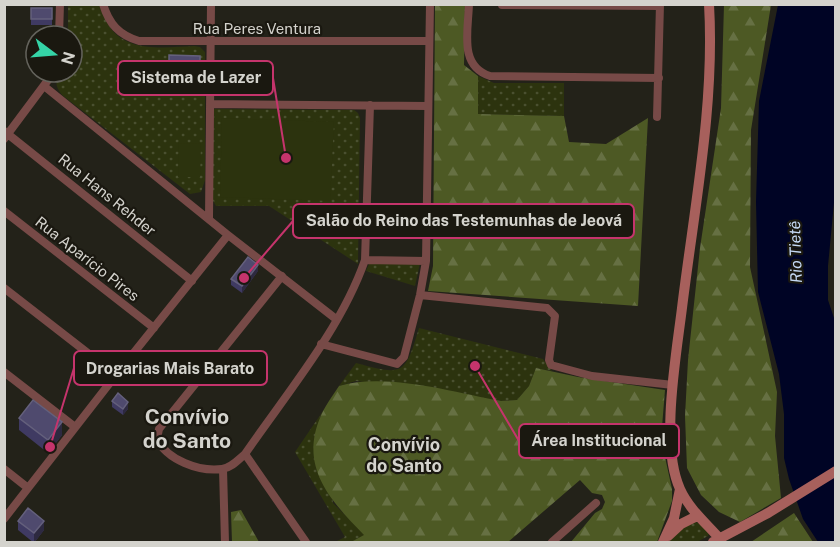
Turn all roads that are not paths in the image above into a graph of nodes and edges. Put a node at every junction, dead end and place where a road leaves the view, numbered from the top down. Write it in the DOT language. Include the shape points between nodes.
graph roads {
  1 [pos="60,4"];
  2 [pos="103,4"];
  3 [pos="211,4"];
  4 [pos="430,4"];
  5 [pos="469,4"];
  6 [pos="709,4"];
  7 [pos="502,5"];
  8 [pos="660,5"];
  9 [pos="59,24"];
  10 [pos="429,41"];
  11 [pos="210,43"];
  12 [pos="659,78"];
  13 [pos="44,86"];
  14 [pos="210,104"];
  15 [pos="370,105"];
  16 [pos="428,106"];
  17 [pos="657,117"];
  18 [pos="6,135"];
  19 [pos="4,212"];
  20 [pos="209,218"];
  21 [pos="228,235"];
  22 [pos="365,260"];
  23 [pos="426,261"];
  24 [pos="282,276"];
  25 [pos="192,281"];
  26 [pos="4,288"];
  27 [pos="420,295"];
  28 [pos="336,319"];
  29 [pos="154,328"];
  30 [pos="321,344"];
  31 [pos="4,372"];
  32 [pos="116,375"];
  33 [pos="673,385"];
  34 [pos="75,427"];
  35 [pos="245,453"];
  36 [pos="223,469"];
  37 [pos="4,470"];
  38 [pos="836,471"];
  39 [pos="28,488"];
  40 [pos="680,489"];
  41 [pos="596,503"];
  42 [pos="697,516"];
  43 [pos="4,519"];
  44 [pos="664,541"];
  45 [pos="716,541"];
  46 [pos="225,543"];
  47 [pos="306,543"];
  48 [pos="552,543"];
  1 -- 9 [label="street"];
  2 -- 11 [label="street, Rua Peres Ventura" via="115,28 126,37 139,41"];
  3 -- 11 [label="street"];
  4 -- 10 [label="street"];
  5 -- 12 [label="street" via="468,54 480,73"];
  6 -- 33 [label="street" via="708,105"];
  7 -- 8 [label="street"];
  8 -- 12 [label="street"];
  10 -- 11 [label="street, Rua Peres Ventura"];
  10 -- 16 [label="street"];
  11 -- 14 [label="street"];
  12 -- 17 [label="street"];
  13 -- 18 [label="street"];
  13 -- 20 [label="street"];
  14 -- 15 [label="street"];
  14 -- 20 [label="street"];
  15 -- 16 [label="street"];
  15 -- 22 [label="street"];
  16 -- 23 [label="street"];
  18 -- 25 [label="street, Rua Hans Rehder"];
  19 -- 29 [label="street, Rua Aparício Pires"];
  20 -- 21 [label="street"];
  21 -- 24 [label="street"];
  21 -- 25 [label="street"];
  22 -- 23 [label="street"];
  22 -- 28 [label="street"];
  23 -- 27 [label="street"];
  24 -- 28 [label="street"];
  24 -- 36 [label="street" via="159,429 159,444 179,460"];
  25 -- 29 [label="street"];
  26 -- 32 [label="street"];
  27 -- 30 [label="street" via="404,357 397,364"];
  27 -- 33 [label="street" via="547,308 555,316 551,365 592,376"];
  28 -- 30 [label="street"];
  29 -- 32 [label="street"];
  30 -- 35 [label="street"];
  31 -- 34 [label="street"];
  32 -- 34 [label="street"];
  33 -- 40 [label="street" via="671,446"];
  34 -- 39 [label="street"];
  35 -- 36 [label="street"];
  35 -- 47 [label="street"];
  36 -- 46 [label="street"];
  37 -- 39 [label="street"];
  38 -- 45 [label="street"];
  39 -- 43 [label="street"];
  40 -- 42 [label="street"];
  40 -- 44 [label="street"];
  41 -- 48 [label="street"];
  42 -- 44 [label="street" via="681,524"];
  42 -- 45 [label="street"];
}
